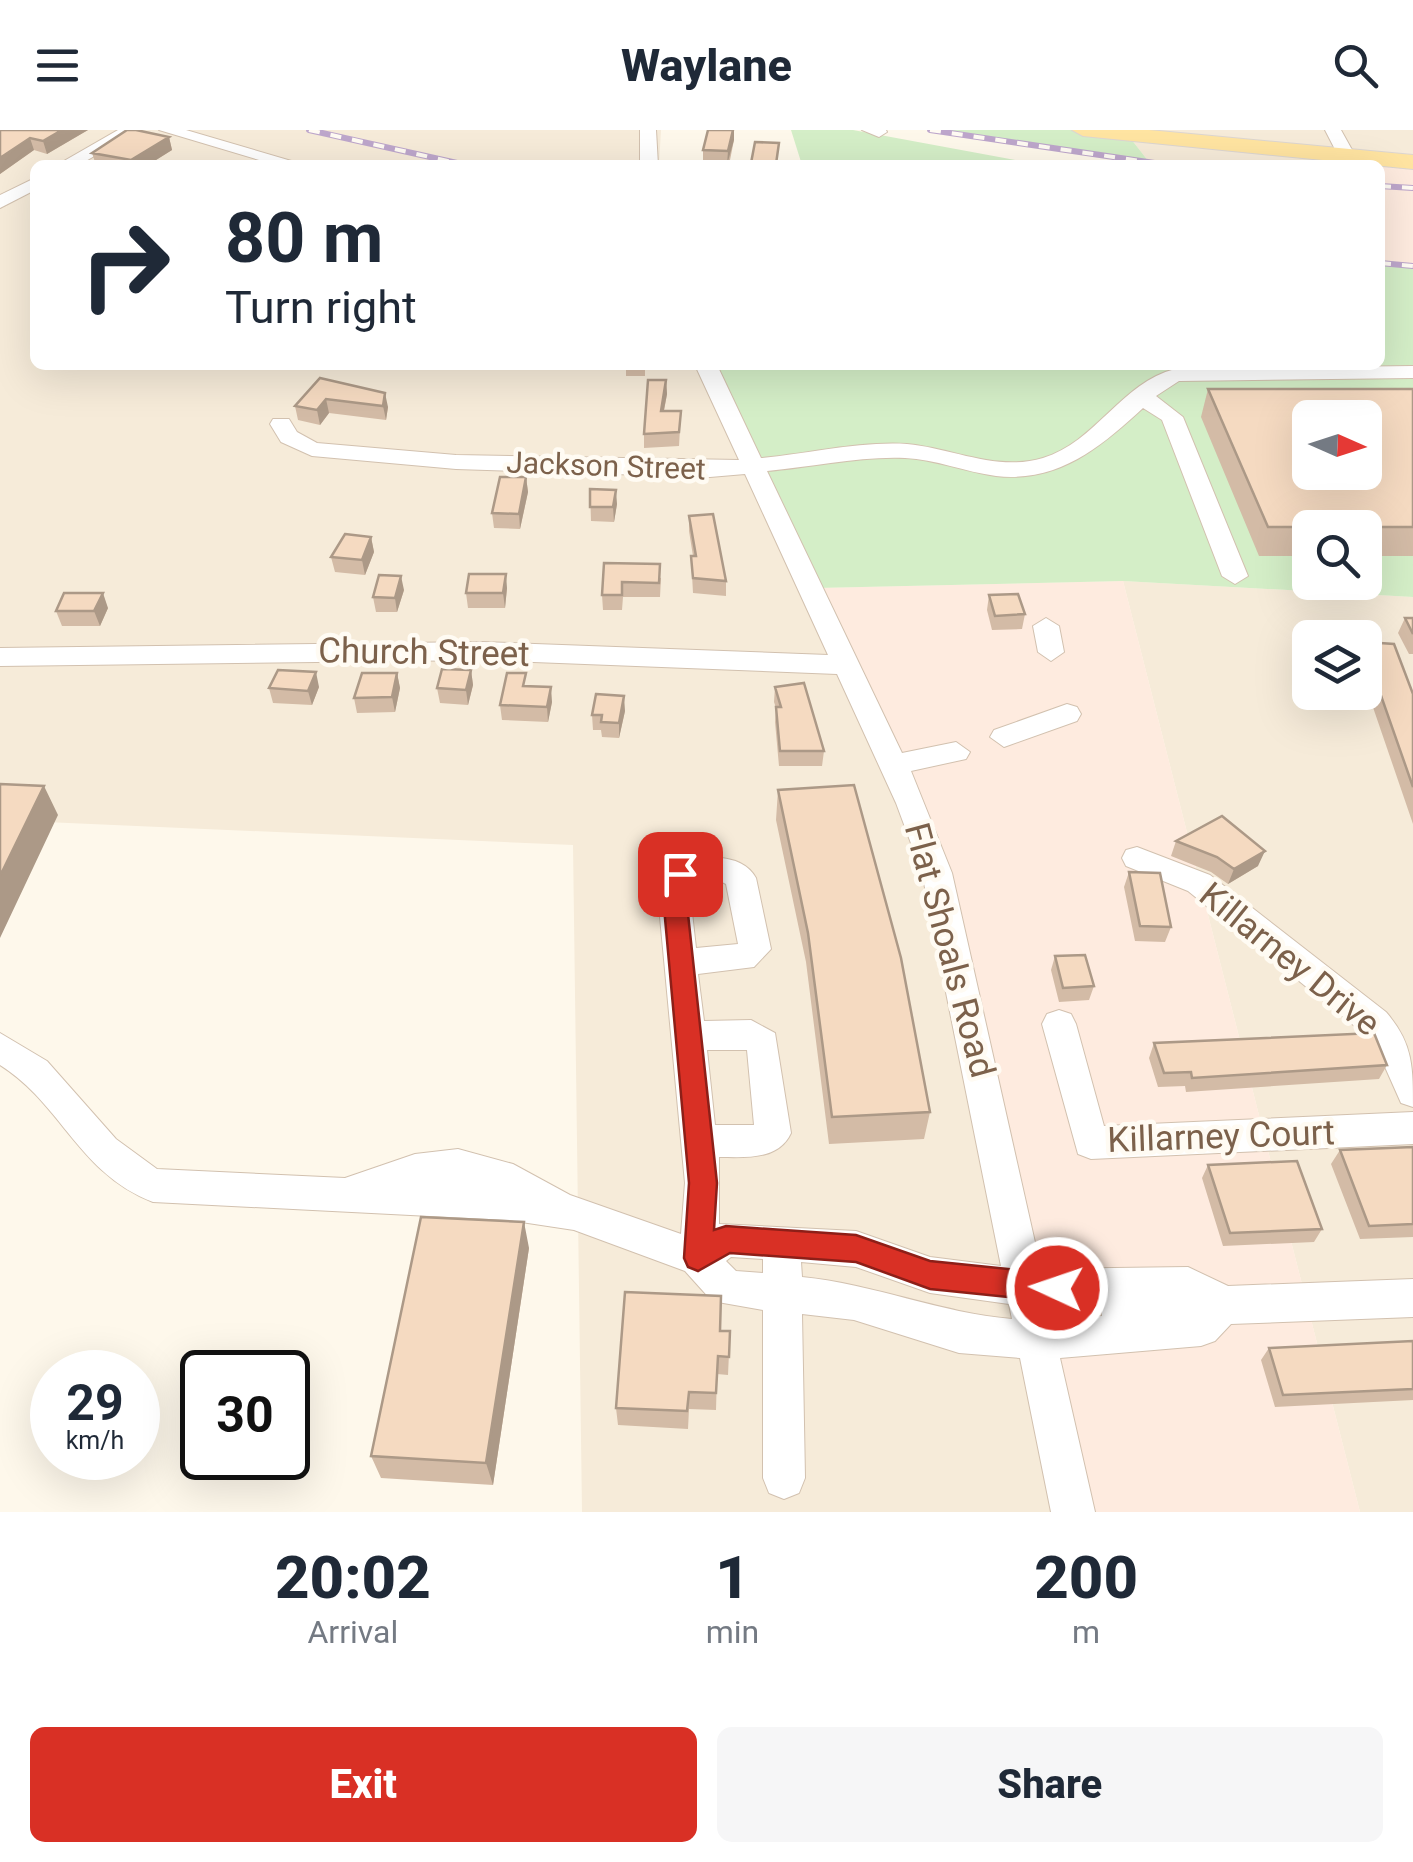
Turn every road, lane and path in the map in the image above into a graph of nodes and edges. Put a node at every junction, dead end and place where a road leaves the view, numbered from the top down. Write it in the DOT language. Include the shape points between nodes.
graph roads {
  1 [pos="131,130"];
  2 [pos="167,130"];
  3 [pos="648,130"];
  4 [pos="1083,130"];
  5 [pos="1333,130"];
  6 [pos="1123,133"];
  7 [pos="1204,136"];
  8 [pos="1347,158"];
  9 [pos="75,160"];
  10 [pos="278,160"];
  11 [pos="649,160"];
  12 [pos="1380,160"];
  13 [pos="1385,160"];
  14 [pos="1413,162"];
  15 [pos="30,186"];
  16 [pos="0,203"];
  17 [pos="708,370"];
  18 [pos="1413,372"];
  19 [pos="1143,398"];
  20 [pos="281,424"];
  21 [pos="755,468"];
  22 [pos="1235,576"];
  23 [pos="0,657"];
  24 [pos="847,666"];
  25 [pos="1067,714"];
  26 [pos="1004,737"];
  27 [pos="956,752"];
  28 [pos="893,765"];
  29 [pos="1137,858"];
  30 [pos="681,962"];
  31 [pos="1059,1024"];
  32 [pos="688,1036"];
  33 [pos="0,1048"];
  34 [pos="1413,1092"];
  35 [pos="1413,1128"];
  36 [pos="699,1141"];
  37 [pos="782,1243"];
  38 [pos="698,1258"];
  39 [pos="1028,1288"];
  40 [pos="782,1294"];
  41 [pos="1413,1298"];
  42 [pos="1119,1310"];
  43 [pos="1040,1340"];
  44 [pos="784,1478"];
  45 [pos="1073,1512"];
  1 -- 9 [label="street"];
  2 -- 10 [label="street"];
  3 -- 11 [label="street"];
  4 -- 6 [label="main road"];
  5 -- 8 [label="street"];
  6 -- 7 [label="main road"];
  7 -- 8 [label="main road"];
  8 -- 12 [label="main road"];
  13 -- 14 [label="main road"];
  15 -- 16 [label="street"];
  17 -- 21 [label="street, Flat Shoals Road"];
  18 -- 19 [label="street, Jackson Street" via="1192,372 1162,381"];
  19 -- 21 [label="street, Jackson Street" via="1086,448 1048,464 998,468 886,451"];
  19 -- 22 [label="street" via="1172,416"];
  20 -- 21 [label="street, Jackson Street" via="289,437 312,449 456,462"];
  21 -- 24 [label="street, Flat Shoals Road"];
  23 -- 24 [label="street, Church Street" via="482,651"];
  24 -- 28 [label="street, Flat Shoals Road"];
  25 -- 26 [label="street"];
  27 -- 28 [label="street"];
  28 -- 39 [label="street, Flat Shoals Road" via="953,932"];
  29 -- 34 [label="street, Killarney Drive" via="1200,883 1374,1022 1390,1040"];
  30 -- 32 [label="street"];
  31 -- 35 [label="street, Killarney Court" via="1091,1143"];
  32 -- 36 [label="street"];
  32 -- 36 [label="street" via="751,1034 763,1043 773,1133 758,1141"];
  33 -- 38 [label="street" via="66,1103 120,1167 153,1185 508,1203 574,1213"];
  36 -- 38 [label="street"];
  37 -- 38 [label="street" via="726,1239"];
  37 -- 39 [label="street" via="856,1249 930,1275"];
  37 -- 40 [label="street"];
  38 -- 40 [label="street" via="726,1288"];
  39 -- 42 [label="street"];
  39 -- 43 [label="street, Flat Shoals Road"];
  40 -- 43 [label="street" via="854,1300 959,1334"];
  40 -- 44 [label="street"];
  41 -- 42 [label="street" via="1223,1304 1202,1327"];
  42 -- 43 [label="street"];
  43 -- 45 [label="street, Flat Shoals Road"];
}
